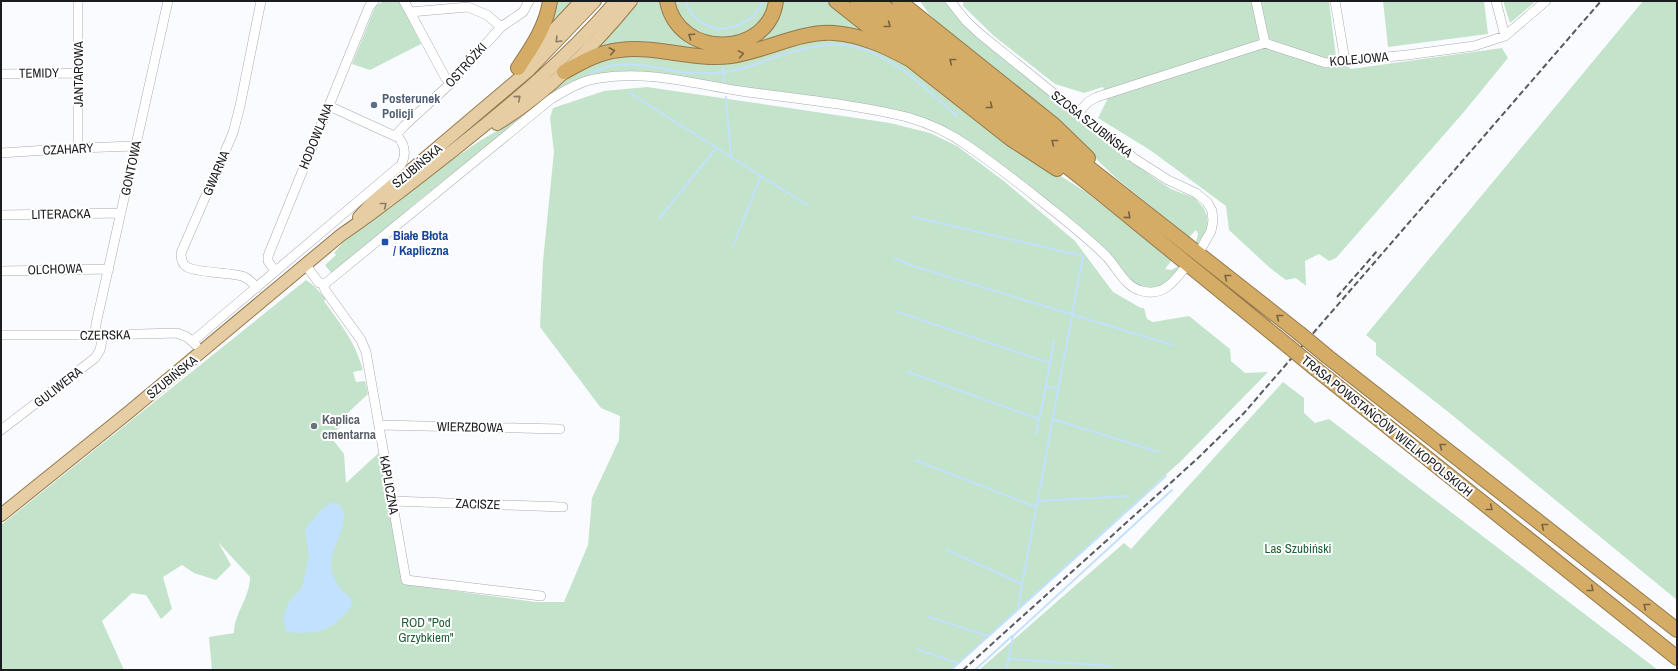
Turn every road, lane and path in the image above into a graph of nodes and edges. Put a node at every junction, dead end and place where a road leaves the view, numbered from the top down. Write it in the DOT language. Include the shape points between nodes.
graph roads {
  1 [pos="78,1"];
  2 [pos="168,1"];
  3 [pos="261,1"];
  4 [pos="374,1"];
  5 [pos="404,1"];
  6 [pos="529,1"];
  7 [pos="550,1"];
  8 [pos="581,1"];
  9 [pos="595,1"];
  10 [pos="616,1"];
  11 [pos="631,1"];
  12 [pos="667,1"];
  13 [pos="776,1"];
  14 [pos="836,1"];
  15 [pos="857,1"];
  16 [pos="877,1"];
  17 [pos="899,1"];
  18 [pos="916,1"];
  19 [pos="950,1"];
  20 [pos="1256,1"];
  21 [pos="1335,1"];
  22 [pos="1496,1"];
  23 [pos="1546,1"];
  24 [pos="410,12"];
  25 [pos="501,27"];
  26 [pos="1505,36"];
  27 [pos="951,42"];
  28 [pos="1265,43"];
  29 [pos="911,60"];
  30 [pos="1345,61"];
  31 [pos="518,68"];
  32 [pos="564,72"];
  33 [pos="78,73"];
  34 [pos="1,74"];
  35 [pos="451,83"];
  36 [pos="329,106"];
  37 [pos="1078,113"];
  38 [pos="460,130"];
  39 [pos="396,135"];
  40 [pos="136,146"];
  41 [pos="78,148"];
  42 [pos="455,149"];
  43 [pos="1,153"];
  44 [pos="1098,192"];
  45 [pos="1140,209"];
  46 [pos="122,213"];
  47 [pos="1,215"];
  48 [pos="340,235"];
  49 [pos="1202,247"];
  50 [pos="305,264"];
  51 [pos="109,268"];
  52 [pos="1183,270"];
  53 [pos="1,271"];
  54 [pos="275,271"];
  55 [pos="323,284"];
  56 [pos="257,288"];
  57 [pos="1,335"];
  58 [pos="99,335"];
  59 [pos="193,341"];
  60 [pos="202,352"];
  61 [pos="379,425"];
  62 [pos="560,429"];
  63 [pos="1,430"];
  64 [pos="392,501"];
  65 [pos="563,507"];
  66 [pos="1,515"];
  67 [pos="541,596"];
  68 [pos="1677,630"];
  69 [pos="1677,658"];
  1 -- 33 [label="street, JANTAROWA"];
  2 -- 40 [label="street, GONTOWA"];
  3 -- 56 [label="street, GWARNA" via="233,133 181,253 182,262 190,269 242,276"];
  4 -- 36 [label="street, HODOWLANA" via="369,7"];
  5 -- 24 [label="street"];
  6 -- 25 [label="street, OSTRÓŻKI" via="523,12"];
  7 -- 31 [label="highway" via="545,23"];
  8 -- 31 [label="main road"];
  9 -- 38 [label="main road, one-way" via="528,71"];
  42 -- 10 [label="main road, one-way" via="541,78 575,46"];
  11 -- 32 [label="main road"];
  13 -- 12 [label="highway, one-way" via="771,18 762,29 736,44 720,45 698,40 687,34 672,16"];
  14 -- 29 [label="highway"];
  15 -- 44 [label="highway, one-way"];
  45 -- 16 [label="highway, one-way"];
  17 -- 27 [label="highway"];
  18 -- 27 [label="highway"];
  19 -- 37 [label="street, SZOSA SZUBIŃSKA" via="980,34"];
  20 -- 28 [label="street"];
  21 -- 30 [label="street"];
  22 -- 26 [label="street"];
  23 -- 26 [label="street, KOLEJOWA"];
  24 -- 25 [label="street" via="468,7 487,15"];
  24 -- 35 [label="street" via="445,77"];
  25 -- 35 [label="street, OSTRÓŻKI"];
  26 -- 30 [label="street, KOLEJOWA" via="1474,46"];
  27 -- 45 [label="highway" via="1054,126"];
  28 -- 30 [label="street, KOLEJOWA" via="1326,63"];
  28 -- 37 [label="street" via="1096,97"];
  32 -- 29 [label="highway, one-way" via="592,57 620,50 634,49 711,57 730,56 746,54 803,37 833,33 870,41"];
  29 -- 44 [label="highway" via="1011,139 1070,178"];
  31 -- 38 [label="main road"];
  32 -- 42 [label="main road" via="516,112"];
  33 -- 34 [label="street, TEMIDY"];
  33 -- 41 [label="street, JANTAROWA"];
  35 -- 39 [label="street, OSTRÓŻKI"];
  36 -- 39 [label="street"];
  36 -- 54 [label="street, HODOWLANA" via="268,256 268,262"];
  37 -- 49 [label="street, SZOSA SZUBIŃSKA" via="1147,167 1196,193 1207,202 1212,211 1213,221 1211,231"];
  38 -- 48 [label="main road, SZUBIŃSKA" via="372,203"];
  39 -- 54 [label="street, SZUBIŃSKA" via="403,143 405,154 401,165"];
  40 -- 41 [label="street, CZAHARY"];
  40 -- 46 [label="street, GONTOWA"];
  41 -- 43 [label="street, CZAHARY"];
  48 -- 42 [label="main road, SZUBIŃSKA, one-way" via="377,210"];
  44 -- 69 [label="highway, TRASA POWSTAŃCÓW WIELKOPOLSKICH, one-way, bridge"];
  68 -- 45 [label="highway, TRASA POWSTAŃCÓW WIELKOPOLSKICH, one-way, bridge"];
  46 -- 47 [label="street, LITERACKA"];
  46 -- 51 [label="street, GONTOWA"];
  48 -- 50 [label="main road, SZUBIŃSKA"];
  50 -- 55 [label="street, KAPLICZNA" via="319,283"];
  50 -- 60 [label="main road, SZUBIŃSKA"];
  51 -- 53 [label="street, OLCHOWA"];
  51 -- 58 [label="street, GONTOWA" via="96,324"];
  52 -- 55 [label="street" via="1172,284 1163,290 1151,292 1135,288 1126,282 1096,246 1024,187 967,145 941,130 909,118 875,110 650,76 619,76 580,83 551,98"];
  54 -- 56 [label="street, SZUBIŃSKA"];
  55 -- 61 [label="street, KAPLICZNA" via="361,340 366,352"];
  56 -- 59 [label="street, SZUBIŃSKA"];
  57 -- 58 [label="street, CZERSKA"];
  58 -- 59 [label="street, CZERSKA" via="177,333"];
  58 -- 63 [label="street, GULIWERA" via="102,344 95,358"];
  59 -- 60 [label="street, CZERSKA"];
  60 -- 66 [label="main road, SZUBIŃSKA"];
  61 -- 62 [label="street, WIERZBOWA"];
  61 -- 64 [label="street, KAPLICZNA"];
  64 -- 65 [label="street, ZACISZE"];
  64 -- 67 [label="street, KAPLICZNA" via="406,580"];
}
